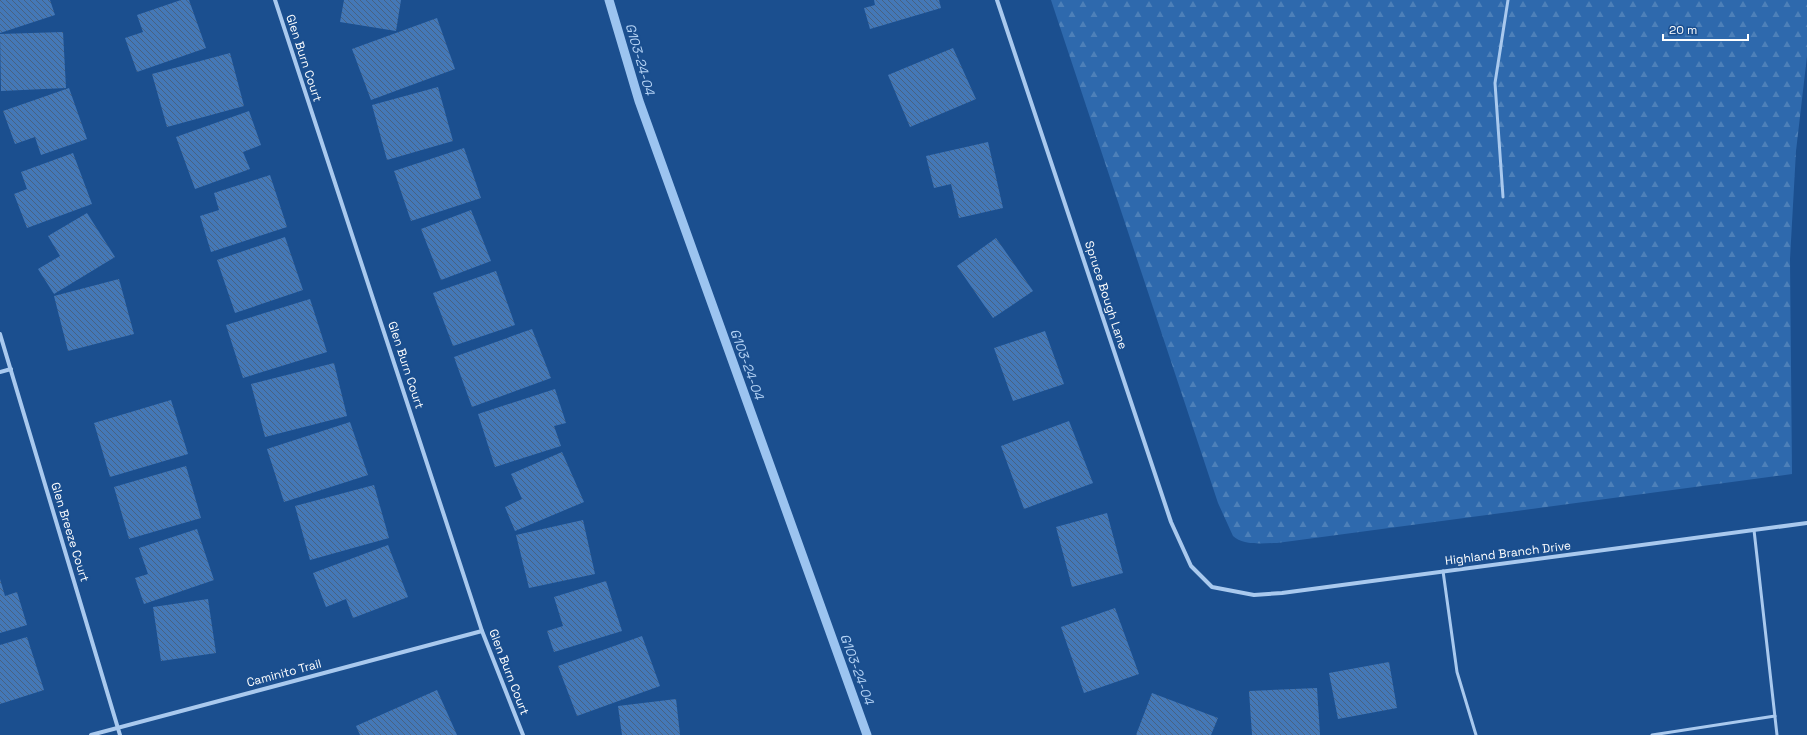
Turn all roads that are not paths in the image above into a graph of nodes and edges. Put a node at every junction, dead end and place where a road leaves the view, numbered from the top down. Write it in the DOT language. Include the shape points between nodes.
graph roads {
  1 [pos="275,0"];
  2 [pos="997,0"];
  3 [pos="1508,0"];
  4 [pos="1503,197"];
  5 [pos="0,334"];
  6 [pos="11,369"];
  7 [pos="0,372"];
  8 [pos="1807,523"];
  9 [pos="1754,530"];
  10 [pos="1443,571"];
  11 [pos="1212,587"];
  12 [pos="482,631"];
  13 [pos="1775,716"];
  14 [pos="118,727"];
  15 [pos="91,735"];
  16 [pos="120,735"];
  17 [pos="523,735"];
  18 [pos="1476,735"];
  19 [pos="1652,735"];
  20 [pos="1777,735"];
  1 -- 12 [label="street, Glen Burn Court"];
  2 -- 11 [label="street, Spruce Bough Lane" via="1171,522 1191,566"];
  3 -- 4 [label="lane" via="1495,83"];
  5 -- 6 [label="street, Glen Breeze Court"];
  6 -- 7 [label="street"];
  6 -- 14 [label="street, Glen Breeze Court"];
  8 -- 9 [label="street, Highland Branch Drive"];
  9 -- 10 [label="street, Highland Branch Drive"];
  9 -- 13 [label="lane"];
  10 -- 11 [label="street, Highland Branch Drive" via="1254,595"];
  10 -- 18 [label="lane" via="1457,672"];
  12 -- 14 [label="street, Caminito Trail"];
  12 -- 17 [label="street, Glen Burn Court"];
  13 -- 19 [label="lane"];
  13 -- 20 [label="lane"];
  14 -- 15 [label="street, Caminito Trail"];
  14 -- 16 [label="street, Glen Breeze Court"];
}
